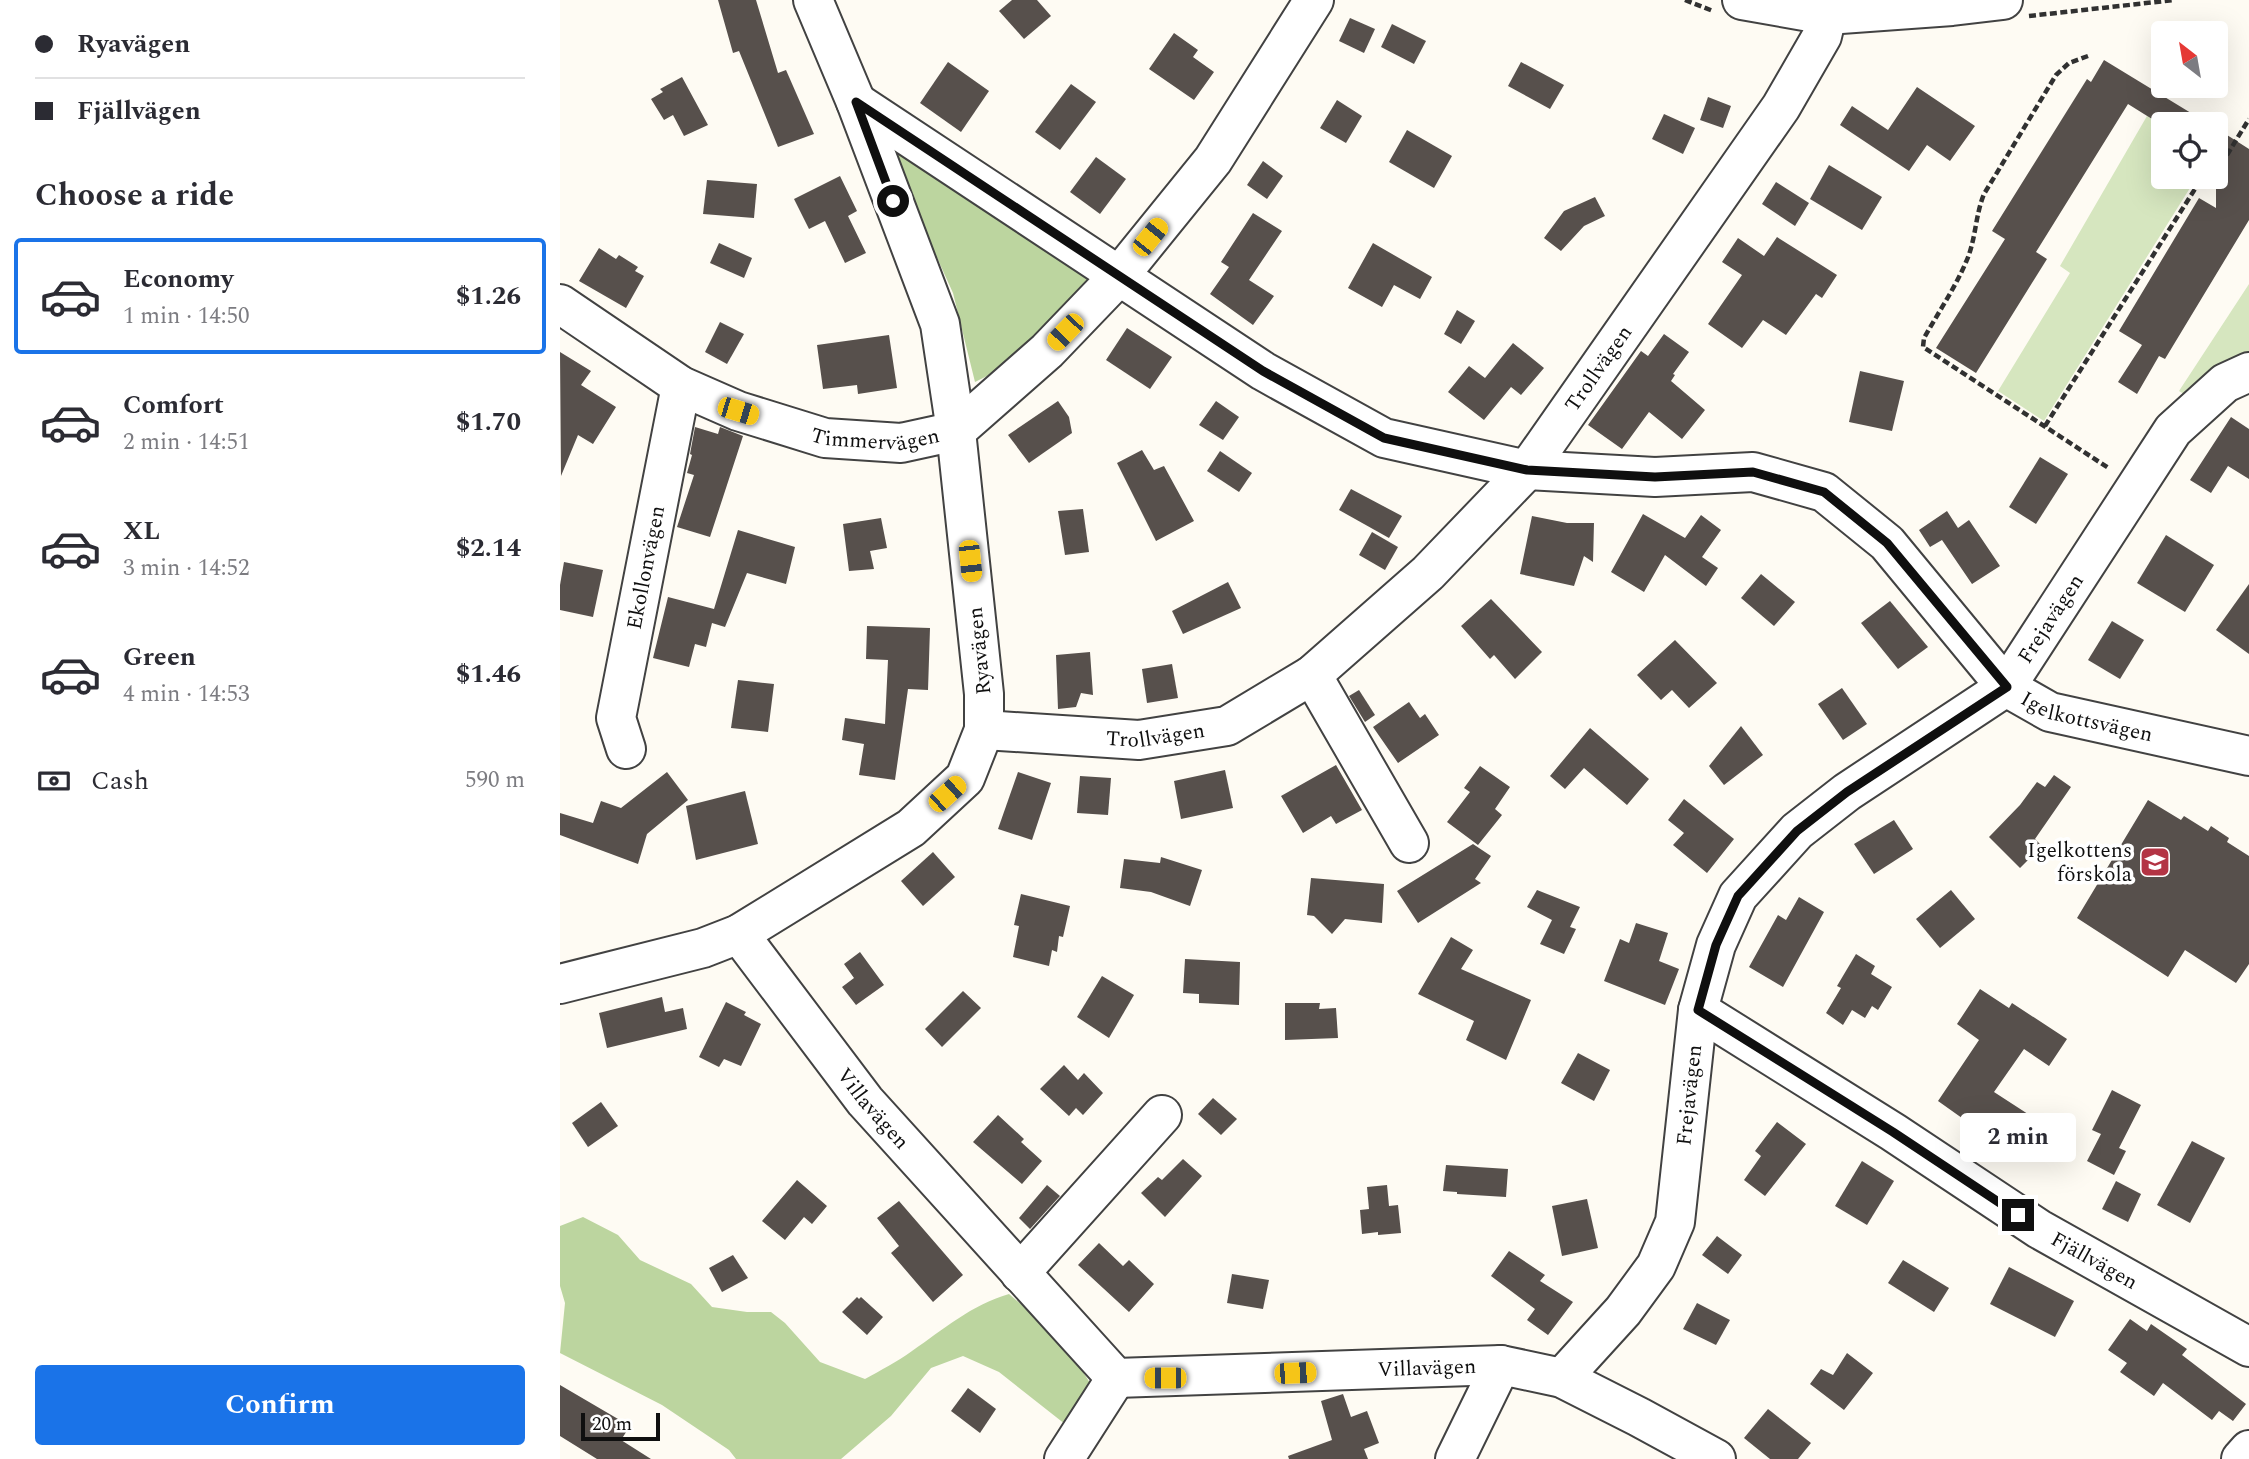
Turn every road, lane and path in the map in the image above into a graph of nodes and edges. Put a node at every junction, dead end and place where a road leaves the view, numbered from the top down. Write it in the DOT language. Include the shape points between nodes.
graph roads {
  1 [pos="813,0"];
  2 [pos="1314,0"];
  3 [pos="1742,0"];
  4 [pos="2003,0"];
  5 [pos="1827,15"];
  6 [pos="2088,56"];
  7 [pos="856,102"];
  8 [pos="2249,118"];
  9 [pos="2228,153"];
  10 [pos="2195,189"];
  11 [pos="1119,276"];
  12 [pos="560,304"];
  13 [pos="2249,372"];
  14 [pos="681,386"];
  15 [pos="2045,426"];
  16 [pos="956,430"];
  17 [pos="1527,470"];
  18 [pos="2136,487"];
  19 [pos="1312,675"];
  20 [pos="2007,687"];
  21 [pos="985,730"];
  22 [pos="626,749"];
  23 [pos="2249,756"];
  24 [pos="1409,843"];
  25 [pos="739,934"];
  26 [pos="560,984"];
  27 [pos="1698,1010"];
  28 [pos="1162,1115"];
  29 [pos="1020,1273"];
  30 [pos="2249,1347"];
  31 [pos="1501,1365"];
  32 [pos="1116,1378"];
  33 [pos="1562,1378"];
  34 [pos="2249,1450"];
  35 [pos="1064,1459"];
  36 [pos="1455,1459"];
  37 [pos="1716,1459"];
  38 [pos="2241,1459"];
  1 -- 7 [label="street, Ryavägen"];
  2 -- 11 [label="street, Timmervägen" via="1213,160"];
  3 -- 5 [label="street"];
  4 -- 5 [label="street"];
  5 -- 17 [label="street, Trollvägen" via="1822,36 1781,107"];
  6 -- 15 [label="path" via="2069,63 2056,75 1984,194 1966,262 1924,338 1923,347"];
  7 -- 11 [label="street, Igelkottsvägen"];
  7 -- 16 [label="street, Ryavägen" via="940,324"];
  8 -- 9 [label="path"];
  10 -- 15 [label="path"];
  11 -- 16 [label="street, Timmervägen" via="1047,351"];
  11 -- 17 [label="street, Igelkottsvägen" via="1263,371 1384,438"];
  12 -- 14 [label="street, Timmervägen"];
  13 -- 18 [label="street, Frejavägen" via="2225,383 2173,430"];
  14 -- 16 [label="street, Timmervägen" via="738,411 825,438 901,443"];
  14 -- 22 [label="street, Ekollonvägen" via="616,718"];
  15 -- 18 [label="path"];
  16 -- 21 [label="street, Ryavägen"];
  17 -- 19 [label="street, Trollvägen" via="1428,573"];
  17 -- 20 [label="street, Igelkottsvägen" via="1655,477 1753,472 1824,492 1887,543"];
  18 -- 20 [label="street, Frejavägen"];
  19 -- 21 [label="street, Trollvägen" via="1227,726 1139,740"];
  19 -- 24 [label="street"];
  20 -- 23 [label="street, Igelkottsvägen" via="2050,712"];
  20 -- 27 [label="street, Frejavägen" via="1847,792 1797,831 1738,896 1716,945"];
  21 -- 25 [label="street, Ryavägen" via="965,778 911,828"];
  25 -- 26 [label="street, Ryavägen" via="704,948"];
  25 -- 29 [label="street, Villavägen" via="865,1101"];
  27 -- 30 [label="street, Fjällvägen" via="2039,1229"];
  27 -- 33 [label="street, Frejavägen" via="1675,1222 1656,1266 1623,1311"];
  28 -- 29 [label="street"];
  29 -- 32 [label="street, Villavägen"];
  31 -- 32 [label="street, Villavägen"];
  31 -- 33 [label="street, Villavägen"];
  31 -- 36 [label="street"];
  32 -- 35 [label="street"];
  33 -- 37 [label="street, Villavägen"];
  34 -- 38 [label="street"];
}
